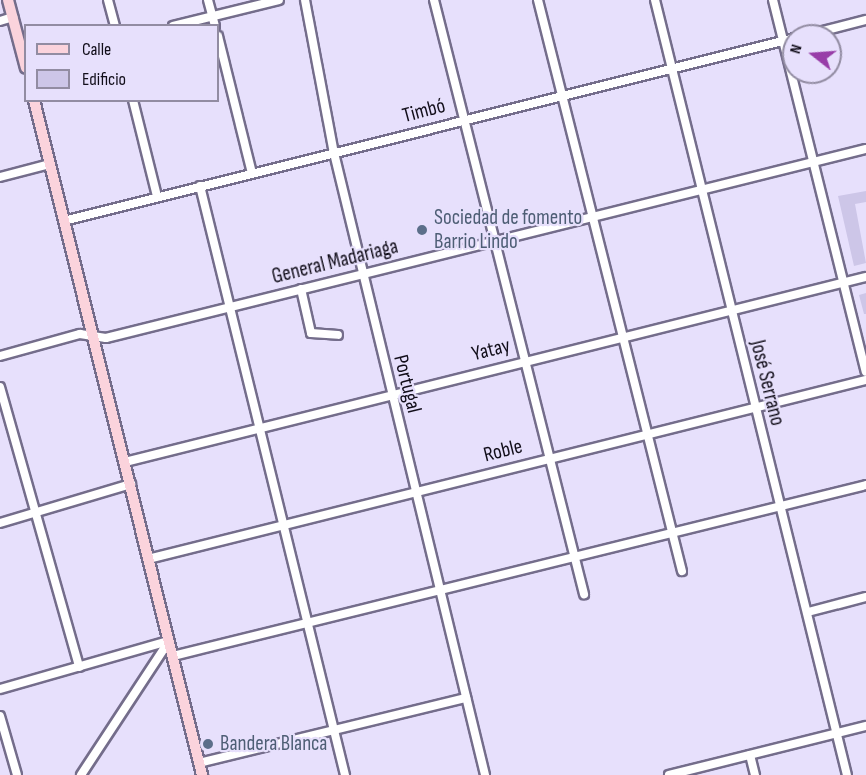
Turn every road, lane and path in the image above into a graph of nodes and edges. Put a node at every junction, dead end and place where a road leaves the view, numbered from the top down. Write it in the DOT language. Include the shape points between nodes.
graph roads {
  1 [pos="8,0"];
  2 [pos="108,0"];
  3 [pos="208,0"];
  4 [pos="279,0"];
  5 [pos="305,0"];
  6 [pos="434,0"];
  7 [pos="538,0"];
  8 [pos="655,0"];
  9 [pos="773,0"];
  10 [pos="212,16"];
  11 [pos="13,17"];
  12 [pos="866,20"];
  13 [pos="0,21"];
  14 [pos="114,24"];
  15 [pos="181,24"];
  16 [pos="214,24"];
  17 [pos="842,26"];
  18 [pos="782,34"];
  19 [pos="219,40"];
  20 [pos="782,41"];
  21 [pos="24,61"];
  22 [pos="673,68"];
  23 [pos="795,84"];
  24 [pos="562,95"];
  25 [pos="34,102"];
  26 [pos="134,102"];
  27 [pos="463,120"];
  28 [pos="866,149"];
  29 [pos="334,153"];
  30 [pos="815,162"];
  31 [pos="50,164"];
  32 [pos="252,173"];
  33 [pos="0,177"];
  34 [pos="200,186"];
  35 [pos="702,189"];
  36 [pos="158,196"];
  37 [pos="592,216"];
  38 [pos="64,221"];
  39 [pos="495,240"];
  40 [pos="363,274"];
  41 [pos="866,277"];
  42 [pos="844,282"];
  43 [pos="301,289"];
  44 [pos="229,307"];
  45 [pos="730,309"];
  46 [pos="338,335"];
  47 [pos="93,336"];
  48 [pos="620,338"];
  49 [pos="0,356"];
  50 [pos="523,361"];
  51 [pos="866,372"];
  52 [pos="866,380"];
  53 [pos="0,387"];
  54 [pos="390,394"];
  55 [pos="755,408"];
  56 [pos="260,428"];
  57 [pos="648,435"];
  58 [pos="547,459"];
  59 [pos="125,462"];
  60 [pos="131,484"];
  61 [pos="866,484"];
  62 [pos="415,491"];
  63 [pos="781,507"];
  64 [pos="38,512"];
  65 [pos="0,523"];
  66 [pos="283,526"];
  67 [pos="672,534"];
  68 [pos="575,557"];
  69 [pos="148,558"];
  70 [pos="682,570"];
  71 [pos="439,592"];
  72 [pos="584,594"];
  73 [pos="866,597"];
  74 [pos="808,612"];
  75 [pos="307,623"];
  76 [pos="169,641"];
  77 [pos="173,656"];
  78 [pos="79,667"];
  79 [pos="0,689"];
  80 [pos="466,698"];
  81 [pos="0,716"];
  82 [pos="866,726"];
  83 [pos="334,731"];
  84 [pos="837,733"];
  85 [pos="750,755"];
  86 [pos="200,763"];
  87 [pos="17,775"];
  88 [pos="81,775"];
  89 [pos="202,775"];
  90 [pos="345,775"];
  91 [pos="485,775"];
  92 [pos="669,775"];
  93 [pos="755,775"];
  94 [pos="847,775"];
  1 -- 11 [label="main road"];
  2 -- 14 [label="street"];
  3 -- 10 [label="street"];
  4 -- 10 [label="street"];
  5 -- 29 [label="street, Portugal"];
  6 -- 27 [label="street"];
  7 -- 24 [label="street"];
  8 -- 22 [label="street, José Serrano"];
  9 -- 18 [label="street"];
  10 -- 15 [label="street"];
  10 -- 16 [label="street"];
  11 -- 13 [label="street"];
  11 -- 21 [label="main road"];
  12 -- 17 [label="street"];
  19 -- 32 [label="street"];
  20 -- 22 [label="street, Timbó"];
  22 -- 24 [label="street, Timbó"];
  22 -- 35 [label="street, José Serrano"];
  23 -- 30 [label="street"];
  24 -- 27 [label="street, Timbó"];
  24 -- 37 [label="street"];
  25 -- 31 [label="main road"];
  26 -- 36 [label="street"];
  27 -- 29 [label="street, Timbó"];
  27 -- 39 [label="street"];
  28 -- 30 [label="street, General Madariaga"];
  29 -- 32 [label="street, Timbó"];
  29 -- 40 [label="street, Portugal"];
  30 -- 35 [label="street, General Madariaga"];
  30 -- 42 [label="street"];
  31 -- 33 [label="street"];
  31 -- 38 [label="main road"];
  32 -- 34 [label="street, Timbó"];
  34 -- 36 [label="street, Timbó"];
  34 -- 44 [label="street"];
  35 -- 37 [label="street, General Madariaga"];
  35 -- 45 [label="street, José Serrano"];
  36 -- 38 [label="street, Timbó"];
  37 -- 39 [label="street, General Madariaga"];
  37 -- 48 [label="street"];
  38 -- 47 [label="main road"];
  39 -- 40 [label="street, General Madariaga"];
  39 -- 50 [label="street"];
  40 -- 43 [label="street, General Madariaga"];
  40 -- 54 [label="street, Portugal"];
  41 -- 42 [label="street, Yatay"];
  42 -- 45 [label="street, Yatay"];
  42 -- 51 [label="street"];
  43 -- 44 [label="street, General Madariaga"];
  43 -- 46 [label="street" via="311,333"];
  44 -- 47 [label="street, General Madariaga" via="106,338"];
  44 -- 56 [label="street"];
  45 -- 48 [label="street, Yatay"];
  45 -- 55 [label="street, José Serrano"];
  47 -- 49 [label="street, General Madariaga"];
  47 -- 59 [label="main road"];
  48 -- 50 [label="street, Yatay"];
  48 -- 57 [label="street"];
  50 -- 54 [label="street, Yatay"];
  50 -- 58 [label="street"];
  52 -- 55 [label="street, Roble"];
  53 -- 64 [label="street"];
  54 -- 56 [label="street, Yatay"];
  54 -- 62 [label="street, Portugal"];
  55 -- 57 [label="street, Roble"];
  55 -- 63 [label="street, José Serrano"];
  56 -- 59 [label="street, Yatay"];
  56 -- 66 [label="street"];
  57 -- 58 [label="street, Roble"];
  57 -- 67 [label="street"];
  58 -- 62 [label="street, Roble"];
  58 -- 68 [label="street"];
  59 -- 60 [label="main road"];
  60 -- 64 [label="street"];
  60 -- 69 [label="main road"];
  61 -- 63 [label="street"];
  62 -- 66 [label="street, Roble"];
  62 -- 71 [label="street, Portugal"];
  63 -- 67 [label="street"];
  63 -- 74 [label="street, José Serrano"];
  64 -- 65 [label="street"];
  64 -- 78 [label="street"];
  66 -- 69 [label="street, Roble"];
  66 -- 75 [label="street"];
  67 -- 68 [label="street"];
  67 -- 70 [label="street"];
  68 -- 71 [label="street"];
  68 -- 72 [label="street"];
  69 -- 76 [label="main road"];
  71 -- 75 [label="street"];
  71 -- 80 [label="street, Portugal"];
  73 -- 74 [label="street"];
  74 -- 84 [label="street, José Serrano"];
  75 -- 77 [label="street"];
  75 -- 83 [label="street"];
  76 -- 77 [label="main road"];
  76 -- 78 [label="street"];
  76 -- 88 [label="street"];
  77 -- 86 [label="main road"];
  78 -- 79 [label="street"];
  80 -- 83 [label="street"];
  80 -- 91 [label="street, Portugal"];
  81 -- 87 [label="street"];
  82 -- 84 [label="street"];
  83 -- 86 [label="street"];
  83 -- 90 [label="street"];
  84 -- 85 [label="street"];
  84 -- 94 [label="street, José Serrano"];
  85 -- 92 [label="street"];
  85 -- 93 [label="street"];
  86 -- 89 [label="main road"];
}
